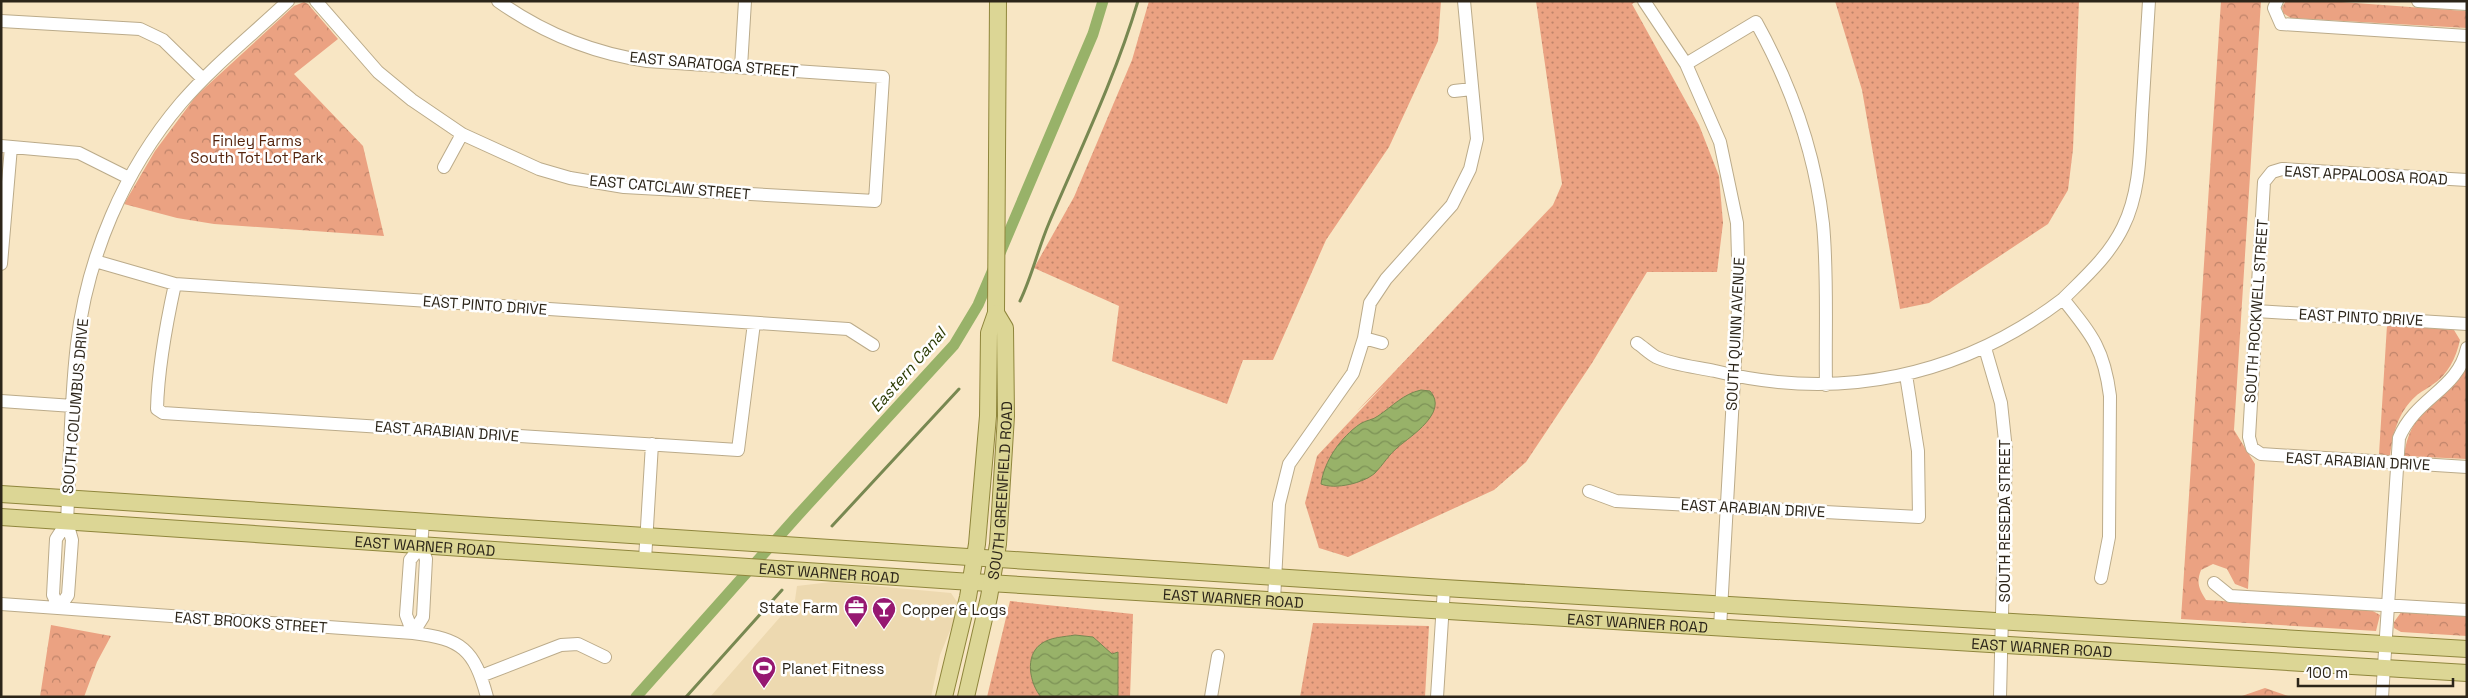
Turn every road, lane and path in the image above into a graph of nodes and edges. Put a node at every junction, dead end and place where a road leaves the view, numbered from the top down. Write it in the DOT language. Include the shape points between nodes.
graph roads {
  1 [pos="288,1"];
  2 [pos="316,1"];
  3 [pos="498,1"];
  4 [pos="745,1"];
  5 [pos="998,1"];
  6 [pos="1464,1"];
  7 [pos="1644,1"];
  8 [pos="2149,1"];
  9 [pos="2276,1"];
  10 [pos="2418,1"];
  11 [pos="2467,4"];
  12 [pos="1,20"];
  13 [pos="2467,36"];
  14 [pos="1686,64"];
  15 [pos="741,67"];
  16 [pos="203,79"];
  17 [pos="1472,89"];
  18 [pos="1454,91"];
  19 [pos="462,134"];
  20 [pos="6,146"];
  21 [pos="444,167"];
  22 [pos="2268,175"];
  23 [pos="129,178"];
  24 [pos="2467,180"];
  25 [pos="875,201"];
  26 [pos="95,261"];
  27 [pos="1,264"];
  28 [pos="175,284"];
  29 [pos="2063,299"];
  30 [pos="2256,311"];
  31 [pos="996,313"];
  32 [pos="754,323"];
  33 [pos="2467,324"];
  34 [pos="1364,338"];
  35 [pos="1382,343"];
  36 [pos="1637,343"];
  37 [pos="873,345"];
  38 [pos="1985,348"];
  39 [pos="2467,348"];
  40 [pos="1906,375"];
  41 [pos="1734,376"];
  42 [pos="1826,385"];
  43 [pos="1,401"];
  44 [pos="73,406"];
  45 [pos="652,444"];
  46 [pos="2252,448"];
  47 [pos="2396,463"];
  48 [pos="2467,467"];
  49 [pos="1589,491"];
  50 [pos="1,494"];
  51 [pos="68,499"];
  52 [pos="1726,507"];
  53 [pos="1,518"];
  54 [pos="67,522"];
  55 [pos="423,522"];
  56 [pos="646,536"];
  57 [pos="421,546"];
  58 [pos="975,558"];
  59 [pos="996,559"];
  60 [pos="645,560"];
  61 [pos="1276,577"];
  62 [pos="2101,578"];
  63 [pos="971,582"];
  64 [pos="992,583"];
  65 [pos="2214,583"];
  66 [pos="1444,588"];
  67 [pos="1274,600"];
  68 [pos="1,604"];
  69 [pos="1722,605"];
  70 [pos="2388,605"];
  71 [pos="59,608"];
  72 [pos="2467,610"];
  73 [pos="1443,611"];
  74 [pos="2003,621"];
  75 [pos="1720,628"];
  76 [pos="413,633"];
  77 [pos="2002,644"];
  78 [pos="2467,649"];
  79 [pos="1218,656"];
  80 [pos="2385,656"];
  81 [pos="605,657"];
  82 [pos="2467,673"];
  83 [pos="481,676"];
  84 [pos="486,697"];
  85 [pos="944,697"];
  86 [pos="966,697"];
  87 [pos="1211,697"];
  88 [pos="1437,697"];
  89 [pos="2000,697"];
  90 [pos="2382,697"];
  1 -- 16 [label="street, SOUTH COLUMBUS DRIVE"];
  2 -- 19 [label="street, EAST CATCLAW STREET" via="386,78"];
  3 -- 15 [label="street, EAST SARATOGA STREET" via="552,33 616,56"];
  4 -- 15 [label="street"];
  5 -- 31 [label="main road, SOUTH GREENFIELD ROAD"];
  6 -- 17 [label="street"];
  7 -- 14 [label="street, SOUTH QUINN AVENUE"];
  8 -- 29 [label="street" via="2140,153 2132,198 2124,225 2113,244"];
  9 -- 13 [label="street" via="2274,8 2281,24"];
  10 -- 11 [label="street"];
  12 -- 16 [label="street" via="140,29 162,40"];
  14 -- 41 [label="street, SOUTH QUINN AVENUE" via="1720,142 1737,223 1740,290"];
  14 -- 42 [label="street" via="1756,22 1788,84 1818,192 1824,259"];
  15 -- 25 [label="street, EAST SARATOGA STREET" via="883,77"];
  16 -- 23 [label="street, SOUTH COLUMBUS DRIVE" via="175,111"];
  17 -- 18 [label="street"];
  17 -- 34 [label="street" via="1477,139 1470,169 1452,204 1386,279 1370,303"];
  19 -- 21 [label="street"];
  19 -- 25 [label="street, EAST CATCLAW STREET" via="539,169 596,183"];
  20 -- 23 [label="street" via="78,153"];
  20 -- 27 [label="street"];
  22 -- 24 [label="street, EAST APPALOOSA ROAD" via="2282,169"];
  22 -- 30 [label="street, SOUTH ROCKWELL STREET" via="2264,182"];
  23 -- 26 [label="street, SOUTH COLUMBUS DRIVE"];
  26 -- 28 [label="street, EAST PINTO DRIVE"];
  26 -- 44 [label="street, SOUTH COLUMBUS DRIVE" via="77,343"];
  28 -- 32 [label="street, EAST PINTO DRIVE"];
  28 -- 45 [label="street, EAST ARABIAN DRIVE" via="165,326 157,409 164,413"];
  29 -- 38 [label="street"];
  29 -- 62 [label="street" via="2097,343 2108,374 2109,537"];
  30 -- 33 [label="street, EAST PINTO DRIVE"];
  30 -- 46 [label="street, SOUTH ROCKWELL STREET" via="2249,437"];
  31 -- 58 [label="main road, SOUTH GREENFIELD ROAD" via="988,333 988,416"];
  31 -- 59 [label="main road, SOUTH GREENFIELD ROAD" via="1005,328 1006,406"];
  32 -- 37 [label="street, EAST PINTO DRIVE" via="848,330"];
  32 -- 45 [label="street, EAST ARABIAN DRIVE" via="738,450"];
  34 -- 35 [label="street"];
  34 -- 61 [label="street" via="1353,373 1289,464 1279,504"];
  36 -- 41 [label="street" via="1656,357"];
  38 -- 40 [label="street" via="1956,361"];
  38 -- 74 [label="street, SOUTH RESEDA STREET" via="2001,403 2006,450"];
  39 -- 47 [label="street" via="2455,375 2405,422"];
  40 -- 42 [label="street"];
  40 -- 52 [label="street, EAST ARABIAN DRIVE" via="1918,451 1919,517"];
  41 -- 42 [label="street"];
  41 -- 52 [label="street, SOUTH QUINN AVENUE"];
  43 -- 44 [label="street"];
  44 -- 51 [label="street, SOUTH COLUMBUS DRIVE"];
  45 -- 56 [label="street"];
  46 -- 47 [label="street, EAST ARABIAN DRIVE" via="2264,455"];
  47 -- 48 [label="street, EAST ARABIAN DRIVE"];
  47 -- 70 [label="street"];
  49 -- 52 [label="street, EAST ARABIAN DRIVE" via="1616,501"];
  50 -- 51 [label="main road, EAST WARNER ROAD"];
  51 -- 54 [label="street, SOUTH COLUMBUS DRIVE"];
  51 -- 55 [label="main road, EAST WARNER ROAD"];
  52 -- 69 [label="street, SOUTH QUINN AVENUE"];
  53 -- 54 [label="main road, EAST WARNER ROAD"];
  54 -- 57 [label="main road, EAST WARNER ROAD"];
  54 -- 71 [label="street, SOUTH COLUMBUS DRIVE" via="56,539 53,595"];
  55 -- 56 [label="main road, EAST WARNER ROAD"];
  55 -- 57 [label="street"];
  56 -- 58 [label="main road, EAST WARNER ROAD"];
  56 -- 60 [label="street"];
  57 -- 60 [label="main road, EAST WARNER ROAD"];
  57 -- 76 [label="street" via="410,560 406,616"];
  58 -- 59 [label="main road, EAST WARNER ROAD"];
  58 -- 63 [label="main road, SOUTH GREENFIELD ROAD"];
  59 -- 61 [label="main road, EAST WARNER ROAD"];
  59 -- 64 [label="main road, SOUTH GREENFIELD ROAD"];
  60 -- 63 [label="main road, EAST WARNER ROAD"];
  61 -- 66 [label="main road, EAST WARNER ROAD"];
  61 -- 67 [label="street"];
  63 -- 64 [label="main road, EAST WARNER ROAD"];
  63 -- 85 [label="main road, SOUTH GREENFIELD ROAD"];
  64 -- 67 [label="main road, EAST WARNER ROAD"];
  64 -- 86 [label="main road, SOUTH GREENFIELD ROAD"];
  65 -- 70 [label="street" via="2230,596"];
  66 -- 69 [label="main road, EAST WARNER ROAD"];
  66 -- 73 [label="street"];
  67 -- 73 [label="main road, EAST WARNER ROAD"];
  68 -- 71 [label="street, EAST BROOKS STREET"];
  69 -- 74 [label="main road, EAST WARNER ROAD"];
  69 -- 75 [label="street, SOUTH QUINN AVENUE"];
  70 -- 72 [label="street"];
  70 -- 80 [label="street"];
  71 -- 76 [label="street, EAST BROOKS STREET"];
  73 -- 75 [label="main road, EAST WARNER ROAD"];
  73 -- 88 [label="street"];
  74 -- 77 [label="street, SOUTH RESEDA STREET"];
  74 -- 80 [label="main road, EAST WARNER ROAD"];
  75 -- 77 [label="main road, EAST WARNER ROAD"];
  76 -- 83 [label="street, EAST BROOKS STREET" via="443,637 465,650"];
  77 -- 80 [label="main road, EAST WARNER ROAD"];
  77 -- 89 [label="street, SOUTH RESEDA STREET"];
  78 -- 80 [label="main road, EAST WARNER ROAD"];
  79 -- 87 [label="street"];
  80 -- 82 [label="main road, EAST WARNER ROAD"];
  80 -- 90 [label="street"];
  81 -- 83 [label="street" via="578,644 561,645"];
  83 -- 84 [label="street, EAST BROOKS STREET"];
}
